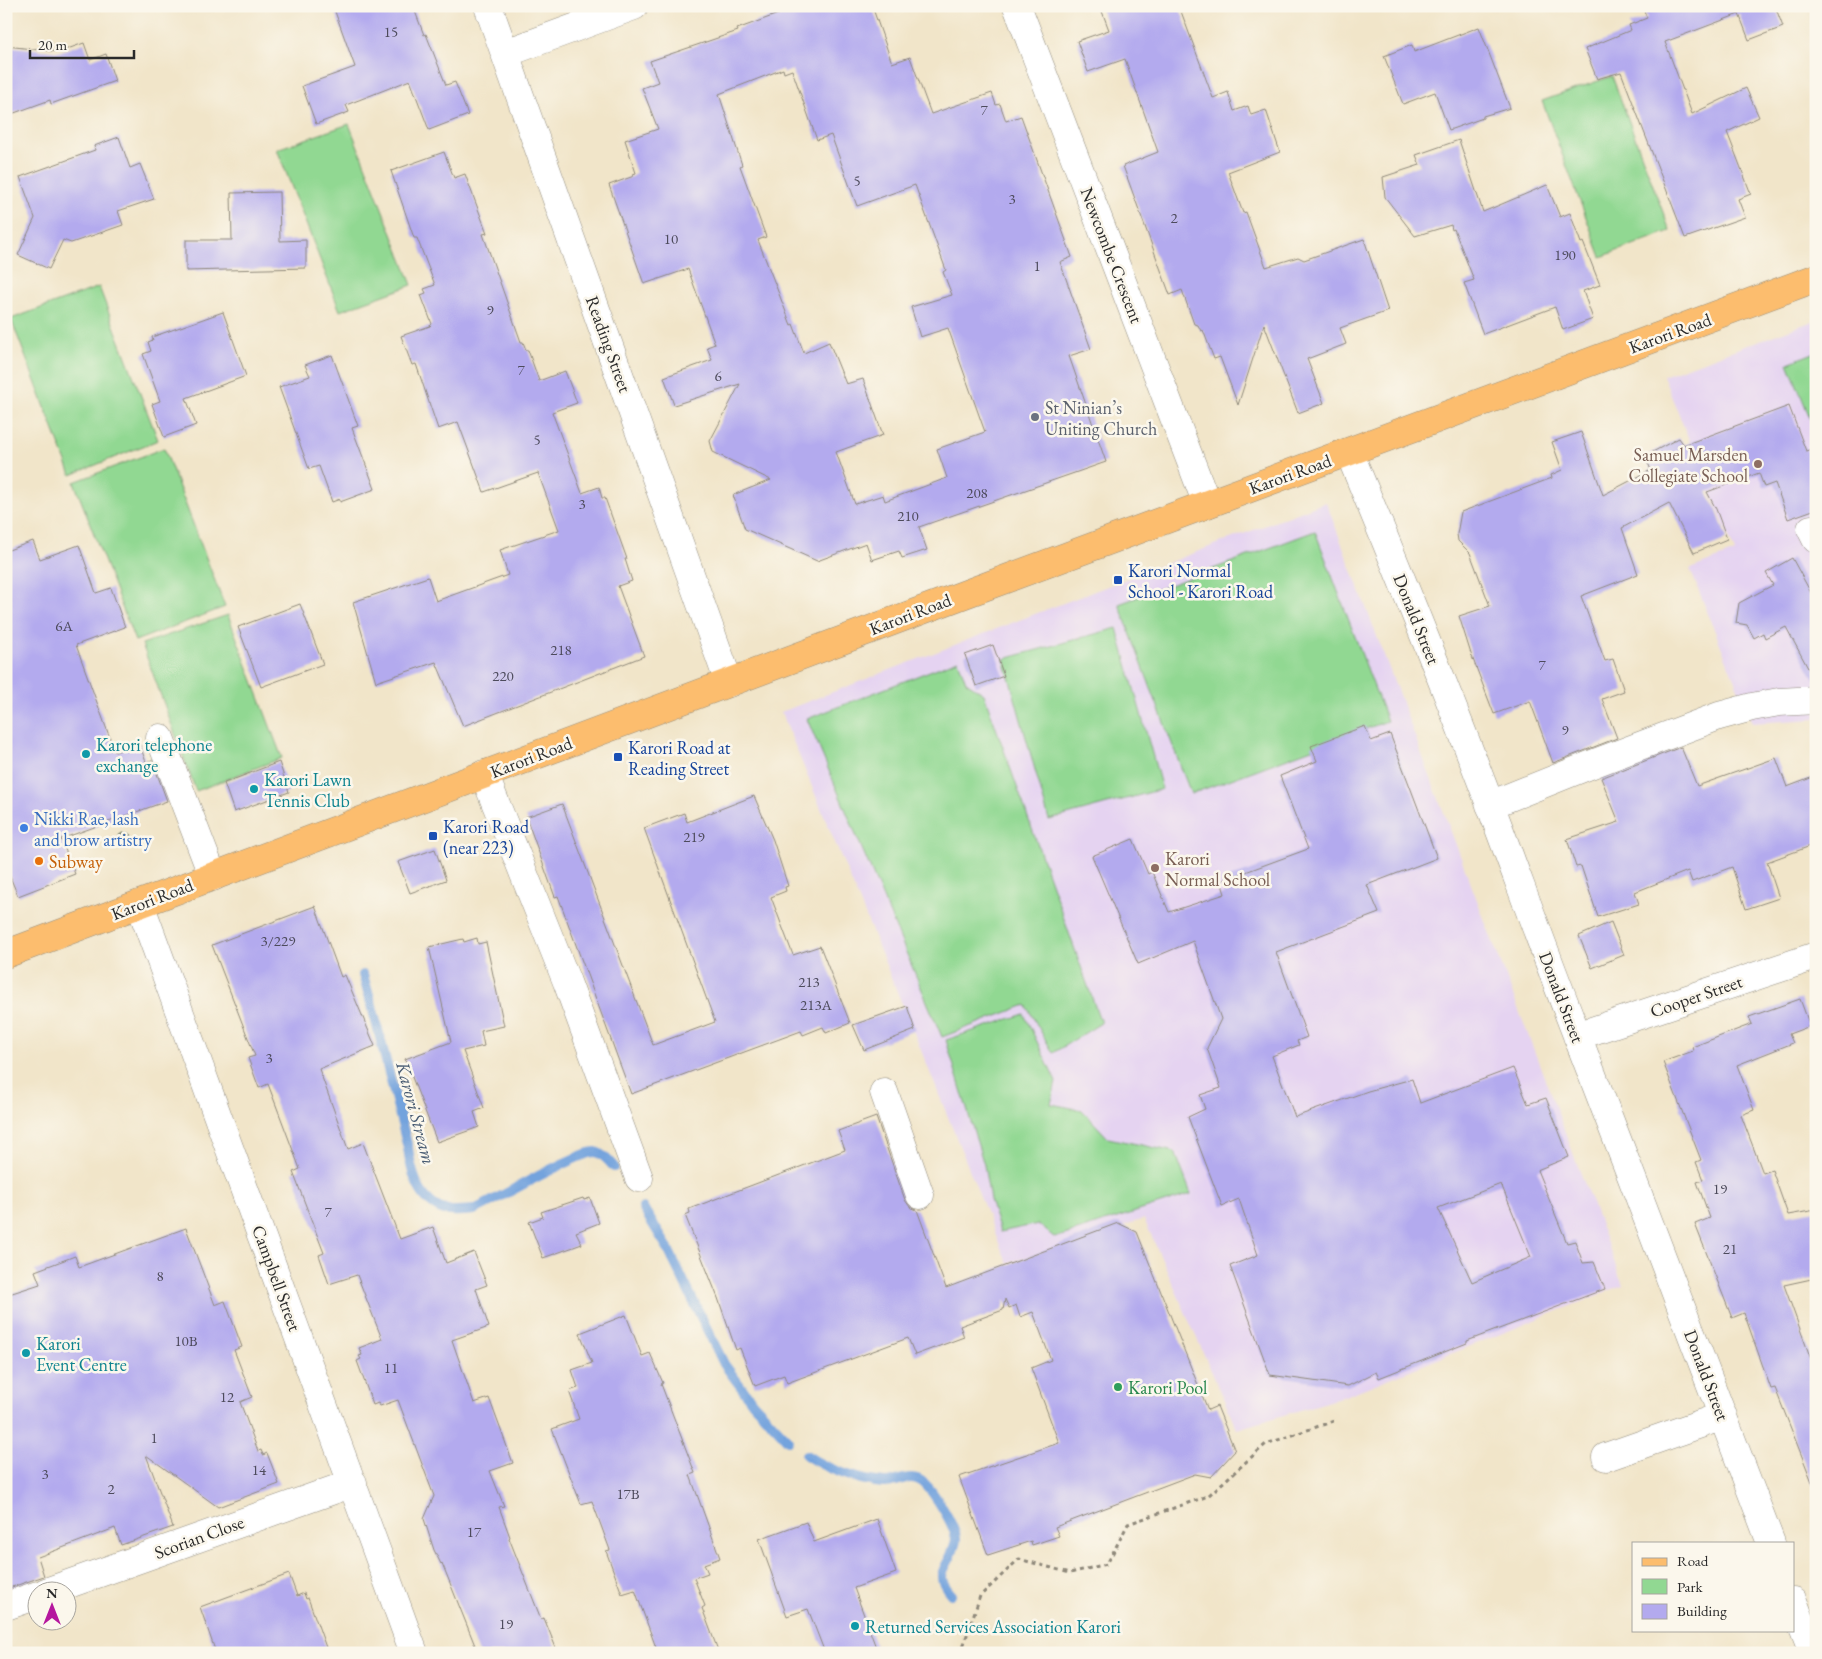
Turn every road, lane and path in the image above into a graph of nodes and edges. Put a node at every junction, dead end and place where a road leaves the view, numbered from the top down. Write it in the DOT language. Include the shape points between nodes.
graph roads {
  1 [pos="488,6"];
  2 [pos="634,6"];
  3 [pos="1017,6"];
  4 [pos="506,53"];
  5 [pos="1816,278"];
  6 [pos="1349,452"];
  7 [pos="1207,504"];
  8 [pos="729,683"];
  9 [pos="1816,700"];
  10 [pos="160,738"];
  11 [pos="484,774"];
  12 [pos="1490,806"];
  13 [pos="213,876"];
  14 [pos="140,904"];
  15 [pos="6,954"];
  16 [pos="1816,956"];
  17 [pos="1577,1036"];
  18 [pos="884,1092"];
  19 [pos="639,1178"];
  20 [pos="920,1195"];
  21 [pos="1723,1416"];
  22 [pos="1337,1420"];
  23 [pos="1606,1457"];
  24 [pos="352,1483"];
  25 [pos="1771,1542"];
  26 [pos="74,1582"];
  27 [pos="28,1598"];
  28 [pos="1794,1604"];
  29 [pos="6,1606"];
  30 [pos="414,1653"];
  31 [pos="961,1653"];
  32 [pos="1813,1653"];
  1 -- 4 [label="street, Reading Street"];
  2 -- 4 [label="street"];
  3 -- 7 [label="street, Newcombe Crescent"];
  4 -- 8 [label="street, Reading Street"];
  5 -- 6 [label="main road, Karori Road"];
  6 -- 7 [label="main road, Karori Road"];
  6 -- 12 [label="street, Donald Street"];
  7 -- 8 [label="main road, Karori Road"];
  8 -- 11 [label="main road, Karori Road"];
  9 -- 12 [label="street" via="1779,702 1719,716"];
  10 -- 13 [label="street"];
  11 -- 13 [label="main road, Karori Road"];
  11 -- 19 [label="street" via="567,982"];
  12 -- 17 [label="street, Donald Street"];
  13 -- 14 [label="main road, Karori Road"];
  14 -- 15 [label="main road, Karori Road"];
  14 -- 24 [label="street, Campbell Street"];
  16 -- 17 [label="street, Cooper Street"];
  17 -- 21 [label="street, Donald Street"];
  18 -- 20 [label="street"];
  21 -- 23 [label="street"];
  21 -- 25 [label="street, Donald Street"];
  22 -- 31 [label="path" via="1266,1444 1208,1496 1128,1524 1107,1564 1070,1573 1019,1559 980,1596"];
  24 -- 26 [label="street, Scorian Close"];
  24 -- 30 [label="street, Campbell Street"];
  27 -- 29 [label="street"];
  28 -- 32 [label="street"];
}
